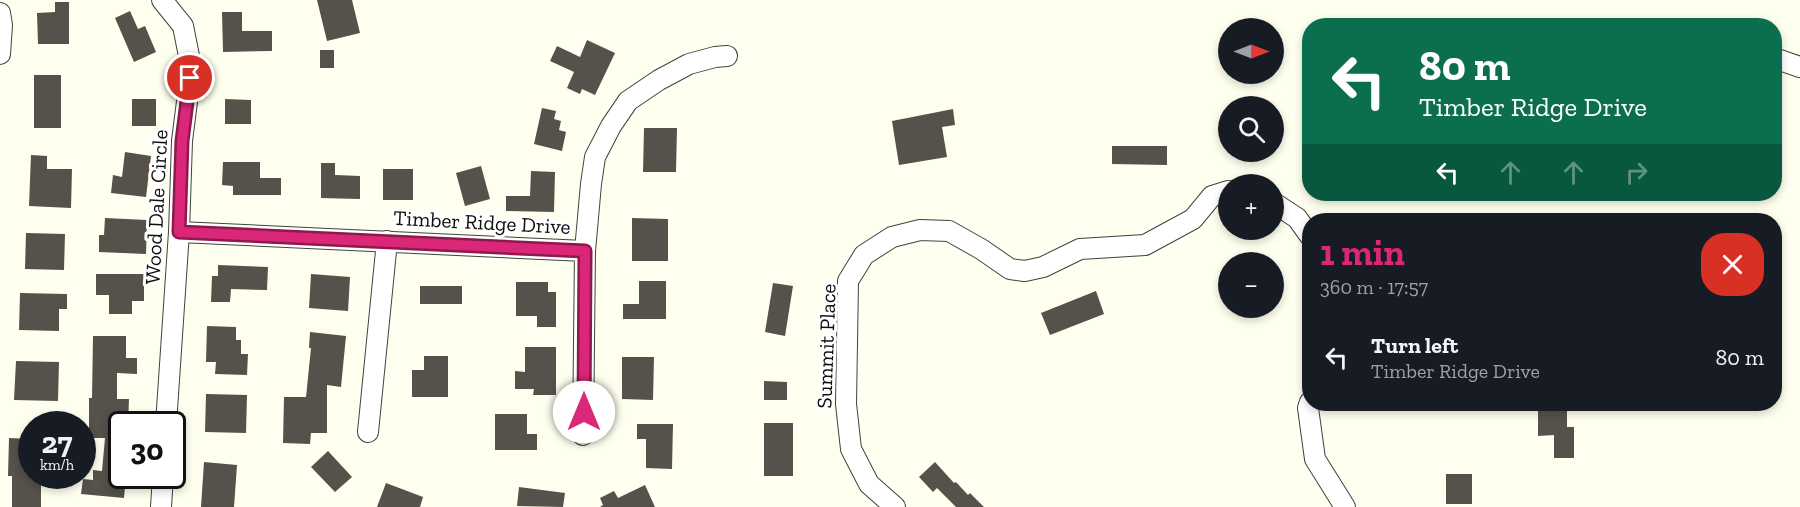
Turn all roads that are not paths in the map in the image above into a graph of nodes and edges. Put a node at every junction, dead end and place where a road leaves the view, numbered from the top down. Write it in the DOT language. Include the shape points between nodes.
graph roads {
  1 [pos="162,0"];
  2 [pos="0,13"];
  3 [pos="0,54"];
  4 [pos="727,56"];
  5 [pos="1782,61"];
  6 [pos="1800,67"];
  7 [pos="1218,194"];
  8 [pos="1284,210"];
  9 [pos="1302,225"];
  10 [pos="179,232"];
  11 [pos="387,241"];
  12 [pos="585,251"];
  13 [pos="167,411"];
  14 [pos="1308,411"];
  15 [pos="368,432"];
  16 [pos="583,435"];
  17 [pos="162,489"];
  18 [pos="161,507"];
  19 [pos="895,507"];
  20 [pos="1345,507"];
  1 -- 10 [label="street, Wood Dale Circle" via="183,26 190,55"];
  2 -- 3 [label="street"];
  4 -- 12 [label="street, Timber Ridge Drive" via="689,64 628,101 595,157"];
  5 -- 6 [label="street"];
  7 -- 19 [label="street, Summit Place" via="1212,196 1193,219 1145,245 1080,249 1026,271 1010,269 949,231 920,230 892,237 864,255 848,281 846,404 851,449 869,484"];
  8 -- 9 [label="street"];
  10 -- 11 [label="street, Timber Ridge Drive"];
  10 -- 13 [label="street, Wood Dale Circle"];
  11 -- 12 [label="street, Timber Ridge Drive"];
  11 -- 15 [label="street"];
  12 -- 16 [label="street"];
  14 -- 20 [label="street" via="1315,459"];
  17 -- 18 [label="street"];
}
